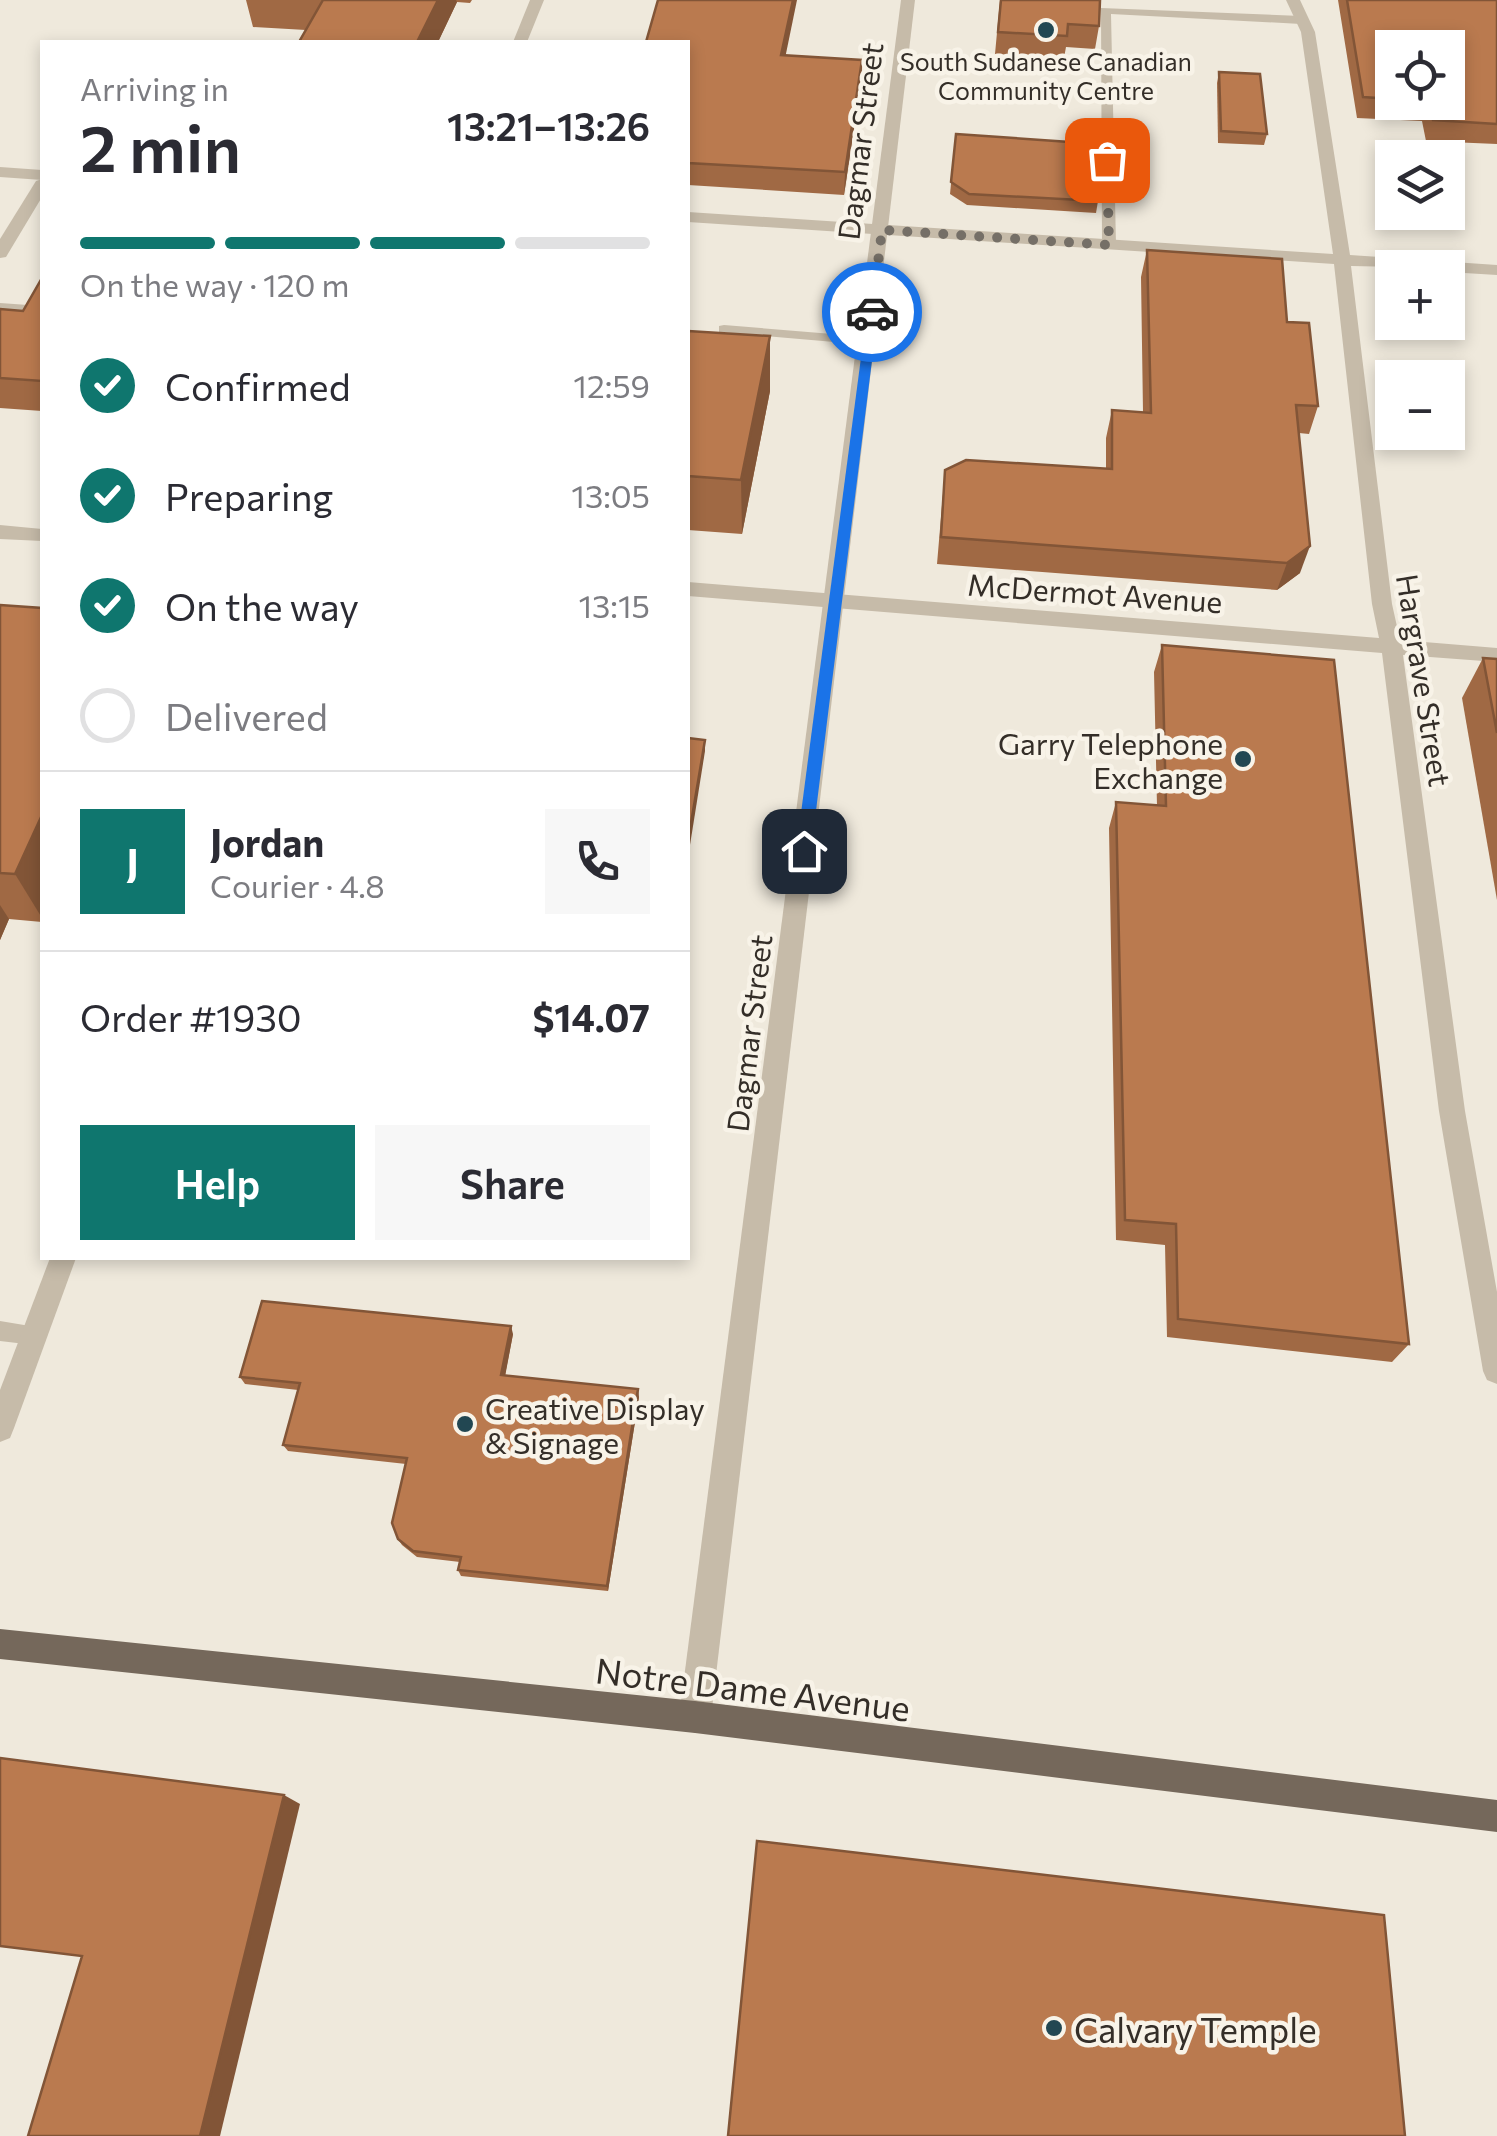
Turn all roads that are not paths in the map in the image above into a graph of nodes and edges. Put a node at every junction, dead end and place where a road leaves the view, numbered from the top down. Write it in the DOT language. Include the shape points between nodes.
graph roads {
  1 [pos="536,0"];
  2 [pos="908,0"];
  3 [pos="1294,0"];
  4 [pos="1301,20"];
  5 [pos="521,40"];
  6 [pos="0,172"];
  7 [pos="40,174"];
  8 [pos="40,187"];
  9 [pos="690,217"];
  10 [pos="882,230"];
  11 [pos="1109,245"];
  12 [pos="0,254"];
  13 [pos="1342,260"];
  14 [pos="1497,270"];
  15 [pos="0,307"];
  16 [pos="40,310"];
  17 [pos="724,329"];
  18 [pos="869,340"];
  19 [pos="0,532"];
  20 [pos="40,535"];
  21 [pos="690,588"];
  22 [pos="834,601"];
  23 [pos="1392,645"];
  24 [pos="1497,654"];
  25 [pos="62,1260"];
  26 [pos="0,1331"];
  27 [pos="34,1335"];
  28 [pos="1497,1371"];
  29 [pos="0,1428"];
  30 [pos="0,1644"];
  31 [pos="695,1718"];
  32 [pos="1497,1816"];
  1 -- 5 [label="street"];
  2 -- 10 [label="street, Dagmar Street"];
  3 -- 4 [label="street, Hargrave Street"];
  4 -- 11 [label="lane" via="1106,10"];
  4 -- 13 [label="street, Hargrave Street"];
  6 -- 7 [label="street"];
  8 -- 12 [label="street"];
  9 -- 10 [label="street"];
  10 -- 11 [label="street"];
  10 -- 18 [label="street, Dagmar Street"];
  11 -- 13 [label="street"];
  13 -- 14 [label="street"];
  13 -- 23 [label="street, Hargrave Street"];
  15 -- 16 [label="lane"];
  17 -- 18 [label="lane"];
  18 -- 22 [label="street, Dagmar Street"];
  19 -- 20 [label="street"];
  21 -- 22 [label="street, McDermot Avenue"];
  22 -- 23 [label="street, McDermot Avenue"];
  22 -- 31 [label="street, Dagmar Street"];
  23 -- 24 [label="street, McDermot Avenue"];
  23 -- 28 [label="street, Hargrave Street" via="1452,1112"];
  25 -- 27 [label="street"];
  26 -- 27 [label="lane"];
  27 -- 29 [label="street"];
  30 -- 31 [label="main road, Notre Dame Avenue"];
  31 -- 32 [label="main road, Notre Dame Avenue"];
}
